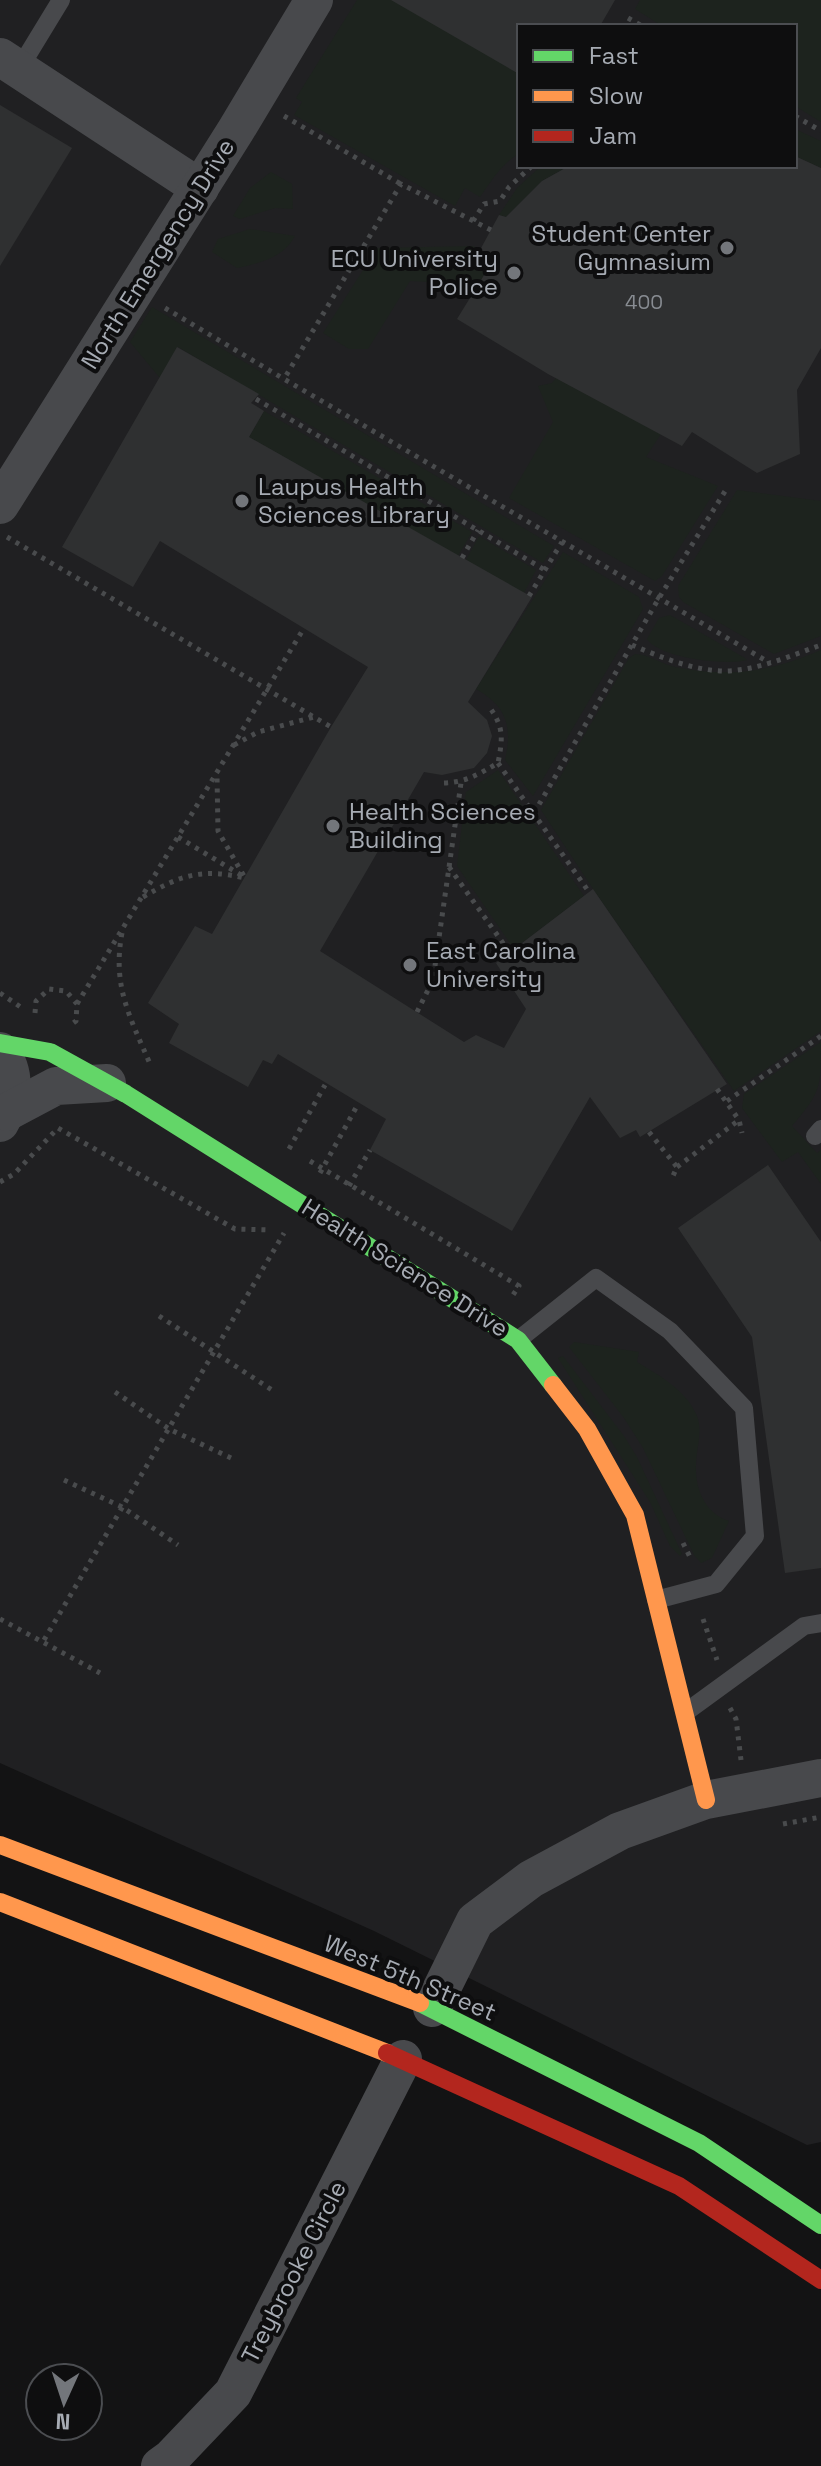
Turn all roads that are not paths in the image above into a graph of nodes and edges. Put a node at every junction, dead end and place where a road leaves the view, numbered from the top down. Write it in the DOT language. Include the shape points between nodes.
graph roads {
  1 [pos="61,0"];
  2 [pos="314,0"];
  3 [pos="9,63"];
  4 [pos="200,188"];
  5 [pos="0,505"];
  6 [pos="0,1043"];
  7 [pos="0,1051"];
  8 [pos="107,1083"];
  9 [pos="3,1118"];
  10 [pos="518,1340"];
  11 [pos="656,1600"];
  12 [pos="821,1623"];
  13 [pos="684,1714"];
  14 [pos="821,1778"];
  15 [pos="706,1800"];
  16 [pos="0,1845"];
  17 [pos="0,1902"];
  18 [pos="432,2008"];
  19 [pos="403,2059"];
  20 [pos="821,2225"];
  21 [pos="821,2280"];
  22 [pos="160,2466"];
  1 -- 3 [label="lane"];
  2 -- 4 [label="street, North Emergency Drive"];
  3 -- 4 [label="street"];
  4 -- 5 [label="street, North Emergency Drive"];
  6 -- 8 [label="main road, Health Science Drive" via="50,1052"];
  7 -- 9 [label="street" via="11,1075 12,1094"];
  8 -- 9 [label="street" via="56,1086"];
  8 -- 10 [label="main road, Health Science Drive"];
  10 -- 11 [label="main road, Health Science Drive" via="587,1429 635,1515"];
  10 -- 11 [label="lane" via="596,1278 670,1331 744,1408 755,1536 716,1584"];
  11 -- 13 [label="main road, Health Science Drive"];
  12 -- 13 [label="lane" via="804,1626"];
  13 -- 15 [label="main road, Health Science Drive"];
  14 -- 15 [label="street"];
  15 -- 18 [label="street" via="620,1831 531,1879 486,1912 475,1921"];
  16 -- 18 [label="main road, West 5th Street"];
  17 -- 19 [label="main road"];
  18 -- 20 [label="main road, West 5th Street" via="699,2143"];
  19 -- 21 [label="main road" via="679,2186"];
  19 -- 22 [label="street, Treybrooke Circle" via="233,2393"];
}
